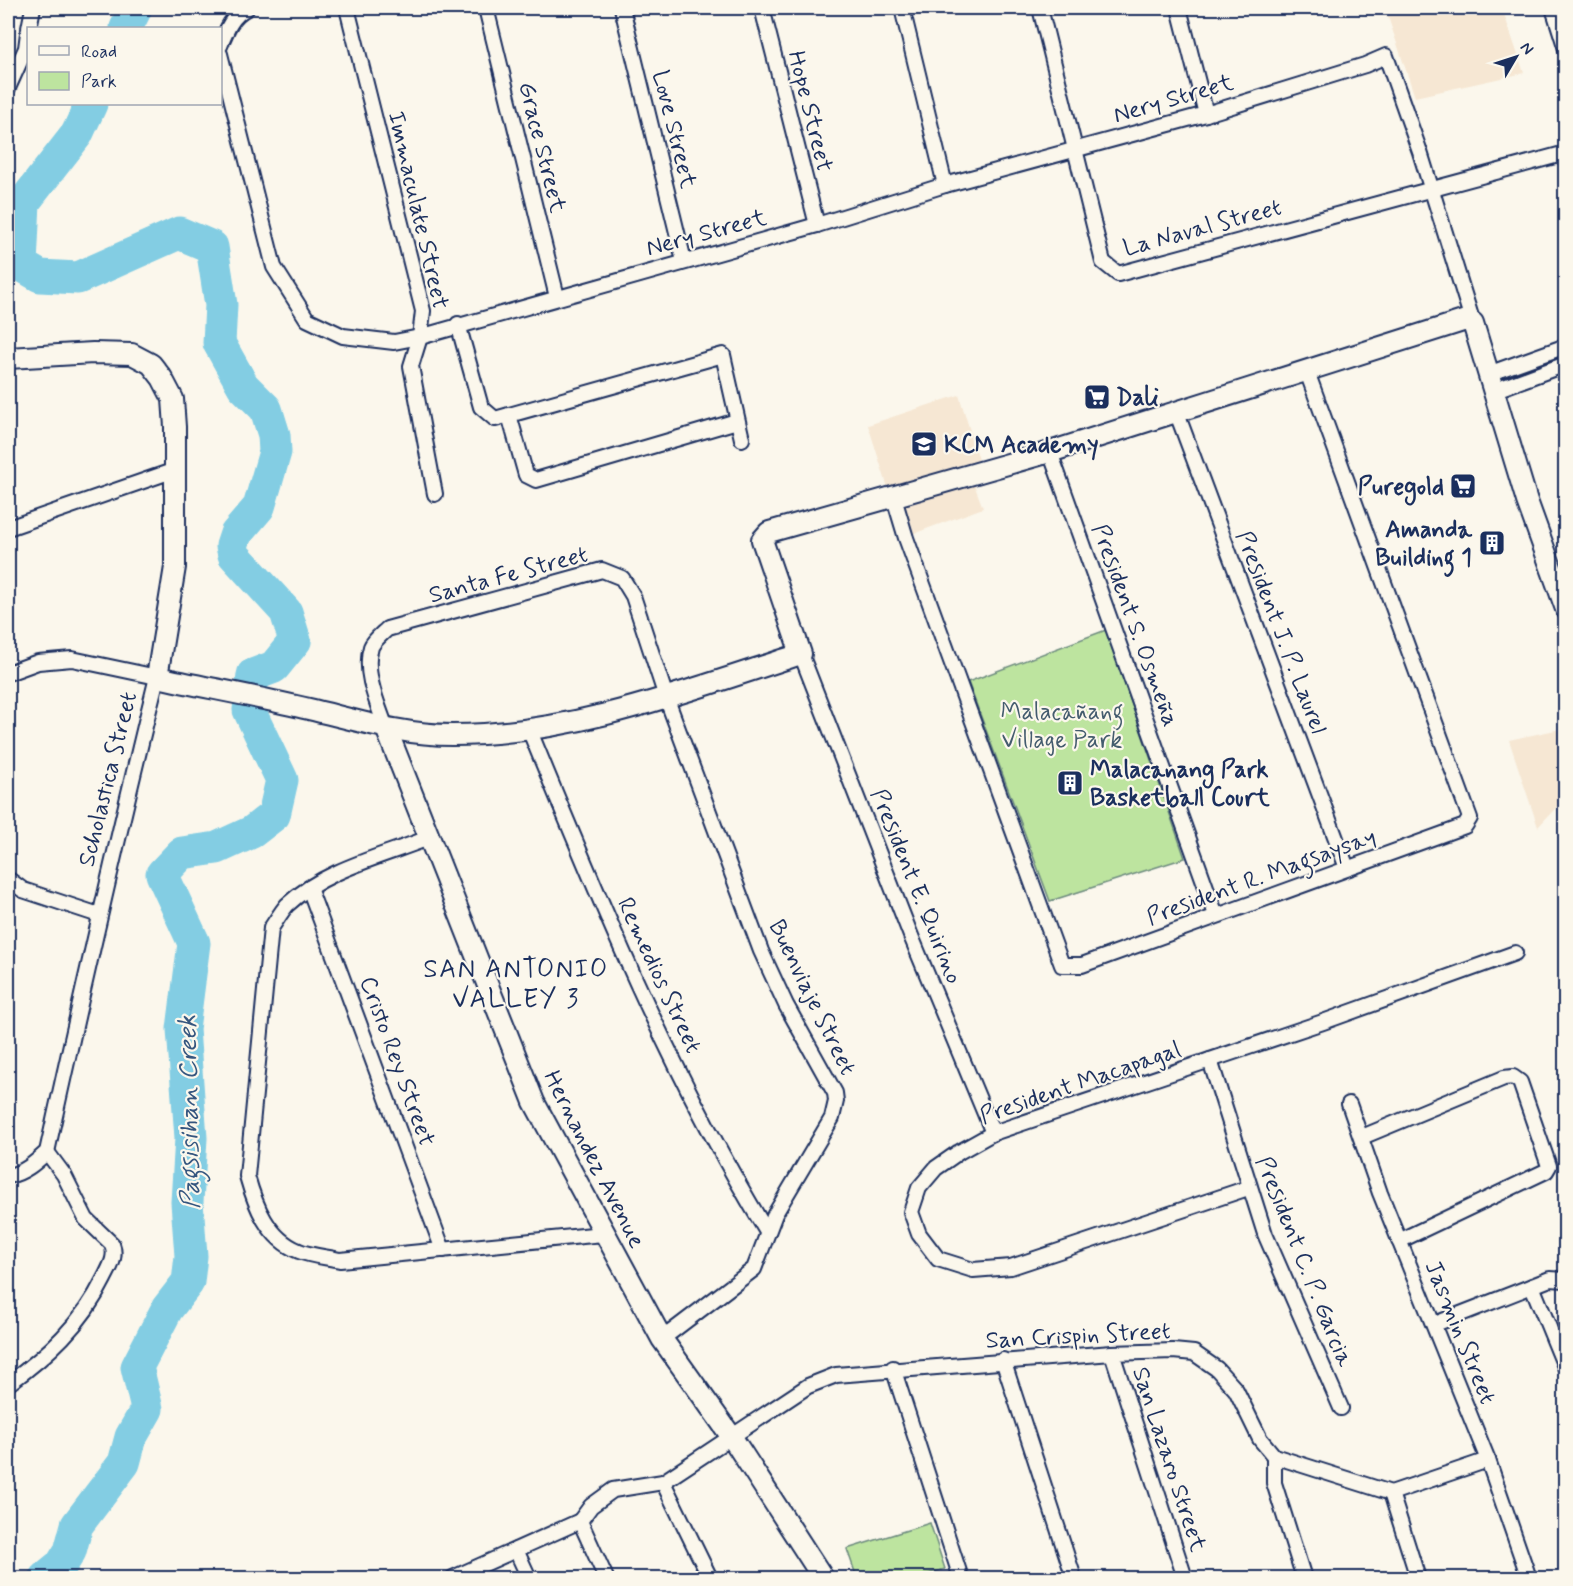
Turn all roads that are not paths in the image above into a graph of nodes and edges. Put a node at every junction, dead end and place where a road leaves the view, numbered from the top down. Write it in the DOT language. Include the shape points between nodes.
graph roads {
  1 [pos="33,8"];
  2 [pos="247,8"];
  3 [pos="347,8"];
  4 [pos="486,8"];
  5 [pos="622,8"];
  6 [pos="762,8"];
  7 [pos="902,8"];
  8 [pos="1040,8"];
  9 [pos="1179,8"];
  10 [pos="1553,8"];
  11 [pos="30,27"];
  12 [pos="27,42"];
  13 [pos="222,42"];
  14 [pos="1566,49"];
  15 [pos="222,62"];
  16 [pos="8,88"];
  17 [pos="1206,114"];
  18 [pos="1076,149"];
  19 [pos="1566,153"];
  20 [pos="945,185"];
  21 [pos="1430,189"];
  22 [pos="817,225"];
  23 [pos="684,261"];
  24 [pos="557,297"];
  25 [pos="1473,323"];
  26 [pos="458,324"];
  27 [pos="420,337"];
  28 [pos="1564,351"];
  29 [pos="8,358"];
  30 [pos="1524,362"];
  31 [pos="1566,364"];
  32 [pos="1306,369"];
  33 [pos="1531,378"];
  34 [pos="1490,382"];
  35 [pos="1176,411"];
  36 [pos="509,415"];
  37 [pos="737,421"];
  38 [pos="742,439"];
  39 [pos="1050,452"];
  40 [pos="175,470"];
  41 [pos="435,494"];
  42 [pos="894,498"];
  43 [pos="8,528"];
  44 [pos="1566,609"];
  45 [pos="801,654"];
  46 [pos="8,673"];
  47 [pos="157,677"];
  48 [pos="666,697"];
  49 [pos="386,729"];
  50 [pos="529,729"];
  51 [pos="431,837"];
  52 [pos="1347,868"];
  53 [pos="8,879"];
  54 [pos="309,888"];
  55 [pos="99,915"];
  56 [pos="1216,915"];
  57 [pos="1515,953"];
  58 [pos="1210,1060"];
  59 [pos="1349,1104"];
  60 [pos="993,1133"];
  61 [pos="1362,1137"];
  62 [pos="47,1152"];
  63 [pos="13,1175"];
  64 [pos="1248,1188"];
  65 [pos="767,1232"];
  66 [pos="603,1233"];
  67 [pos="1399,1241"];
  68 [pos="443,1250"];
  69 [pos="1566,1280"];
  70 [pos="1532,1286"];
  71 [pos="1435,1324"];
  72 [pos="662,1339"];
  73 [pos="1112,1353"];
  74 [pos="1003,1360"];
  75 [pos="893,1368"];
  76 [pos="1566,1369"];
  77 [pos="8,1384"];
  78 [pos="1341,1408"];
  79 [pos="731,1436"];
  80 [pos="1274,1456"];
  81 [pos="1488,1460"];
  82 [pos="663,1482"];
  83 [pos="1390,1494"];
  84 [pos="580,1521"];
  85 [pos="516,1550"];
  86 [pos="453,1578"];
  87 [pos="529,1578"];
  88 [pos="606,1578"];
  89 [pos="710,1578"];
  90 [pos="823,1578"];
  91 [pos="962,1578"];
  92 [pos="1074,1578"];
  93 [pos="1185,1578"];
  94 [pos="1304,1578"];
  95 [pos="1418,1578"];
  96 [pos="1529,1578"];
  1 -- 11 [label="street"];
  2 -- 13 [label="street" via="240,11"];
  3 -- 27 [label="street, Immaculate Street" via="423,311"];
  4 -- 24 [label="street, Grace Street"];
  5 -- 23 [label="street, Love Street"];
  6 -- 22 [label="street, Hope Street"];
  7 -- 20 [label="street"];
  8 -- 18 [label="street, La Naval Street"];
  9 -- 17 [label="street"];
  10 -- 14 [label="street"];
  12 -- 16 [label="street"];
  15 -- 27 [label="street, Nery Street" via="274,267 307,319 343,336 394,342"];
  17 -- 18 [label="street, Nery Street"];
  17 -- 21 [label="street, Nery Street" via="1386,56"];
  18 -- 20 [label="street, Nery Street"];
  18 -- 21 [label="street, La Naval Street" via="1103,262 1118,274"];
  19 -- 21 [label="street"];
  20 -- 22 [label="street, Nery Street"];
  21 -- 25 [label="street"];
  22 -- 23 [label="street, Nery Street"];
  23 -- 24 [label="street, Nery Street"];
  24 -- 26 [label="street, Nery Street"];
  25 -- 32 [label="main road" via="1466,320"];
  25 -- 34 [label="main road"];
  26 -- 27 [label="street, Nery Street"];
  26 -- 36 [label="street" via="481,407 495,419"];
  27 -- 41 [label="street, Immaculate Street" via="411,366"];
  28 -- 30 [label="street"];
  29 -- 40 [label="main road, Scholastica Street" via="132,354 151,364 173,399"];
  30 -- 33 [label="street"];
  30 -- 34 [label="street"];
  31 -- 33 [label="street"];
  32 -- 35 [label="main road"];
  32 -- 52 [label="street, President R. Magsaysay" via="1470,818 1466,826"];
  33 -- 34 [label="street"];
  34 -- 44 [label="main road"];
  35 -- 39 [label="main road"];
  35 -- 52 [label="street, President J. P. Laurel"];
  36 -- 37 [label="street" via="526,475 536,480"];
  36 -- 37 [label="street" via="723,356"];
  37 -- 38 [label="street"];
  39 -- 42 [label="main road"];
  39 -- 56 [label="street, President S. Osmeña"];
  40 -- 43 [label="street"];
  40 -- 47 [label="main road, Scholastica Street" via="175,567"];
  42 -- 45 [label="main road" via="769,532 762,540"];
  42 -- 56 [label="street, President R. Magsaysay" via="1062,965 1082,964"];
  45 -- 48 [label="main road"];
  45 -- 60 [label="street, President E. Quirino"];
  46 -- 47 [label="street" via="38,662 72,659"];
  47 -- 49 [label="main road"];
  47 -- 55 [label="street, Scholastica Street"];
  48 -- 49 [label="street, Santa Fe Street" via="633,596 622,578 602,570 387,629 372,644 369,661"];
  48 -- 50 [label="main road"];
  48 -- 65 [label="street, Buenviaje Street" via="761,951 835,1093 832,1118"];
  49 -- 50 [label="main road" via="451,735"];
  49 -- 51 [label="main road, Hernandez Avenue"];
  50 -- 65 [label="street, Remedios Street" via="651,1017"];
  51 -- 54 [label="street"];
  51 -- 66 [label="main road, Hernandez Avenue" via="534,1102"];
  52 -- 56 [label="street, President R. Magsaysay"];
  53 -- 55 [label="street" via="23,890"];
  54 -- 68 [label="street, Cristo Rey Street"];
  54 -- 68 [label="street" via="286,906 271,928 247,1176 254,1203 270,1229 297,1251 340,1260"];
  55 -- 62 [label="street, Scholastica Street"];
  57 -- 58 [label="street, President Macapagal"];
  58 -- 60 [label="street, President Macapagal"];
  58 -- 64 [label="street, President C. P. Garcia"];
  59 -- 61 [label="street, Jasmin Street"];
  60 -- 64 [label="street, President Macapagal" via="936,1168 920,1188 911,1212 919,1234 938,1259 973,1270 1011,1268"];
  61 -- 67 [label="street, Jasmin Street"];
  61 -- 67 [label="street" via="1504,1078 1513,1077 1520,1082 1549,1166 1546,1171"];
  62 -- 63 [label="street"];
  62 -- 77 [label="street" via="64,1175 86,1219 112,1244 113,1261 93,1302 79,1320 55,1346"];
  64 -- 78 [label="street, President C. P. Garcia"];
  65 -- 72 [label="street, Buenviaje Street" via="754,1269"];
  66 -- 68 [label="street"];
  66 -- 72 [label="main road, Hernandez Avenue"];
  67 -- 71 [label="street, Jasmin Street"];
  69 -- 70 [label="street" via="1550,1279"];
  70 -- 71 [label="street"];
  70 -- 76 [label="street"];
  71 -- 81 [label="street, Jasmin Street"];
  72 -- 79 [label="main road, Hernandez Avenue"];
  73 -- 74 [label="street, San Crispin Street"];
  73 -- 80 [label="street, San Crispin Street" via="1194,1353 1217,1369 1236,1390 1260,1439"];
  73 -- 93 [label="street, San Lazaro Street"];
  74 -- 75 [label="street, San Crispin Street"];
  74 -- 92 [label="street"];
  75 -- 79 [label="street, San Crispin Street" via="836,1375 808,1386"];
  75 -- 91 [label="street"];
  79 -- 82 [label="street, San Crispin Street"];
  79 -- 90 [label="main road, Hernandez Avenue"];
  80 -- 83 [label="street"];
  80 -- 94 [label="street" via="1274,1483"];
  81 -- 83 [label="street"];
  81 -- 96 [label="street, Jasmin Street"];
  82 -- 84 [label="street" via="613,1490 591,1506"];
  82 -- 89 [label="street"];
  83 -- 95 [label="street"];
  84 -- 85 [label="street"];
  84 -- 88 [label="street"];
  85 -- 86 [label="street"];
  85 -- 87 [label="street"];
}
